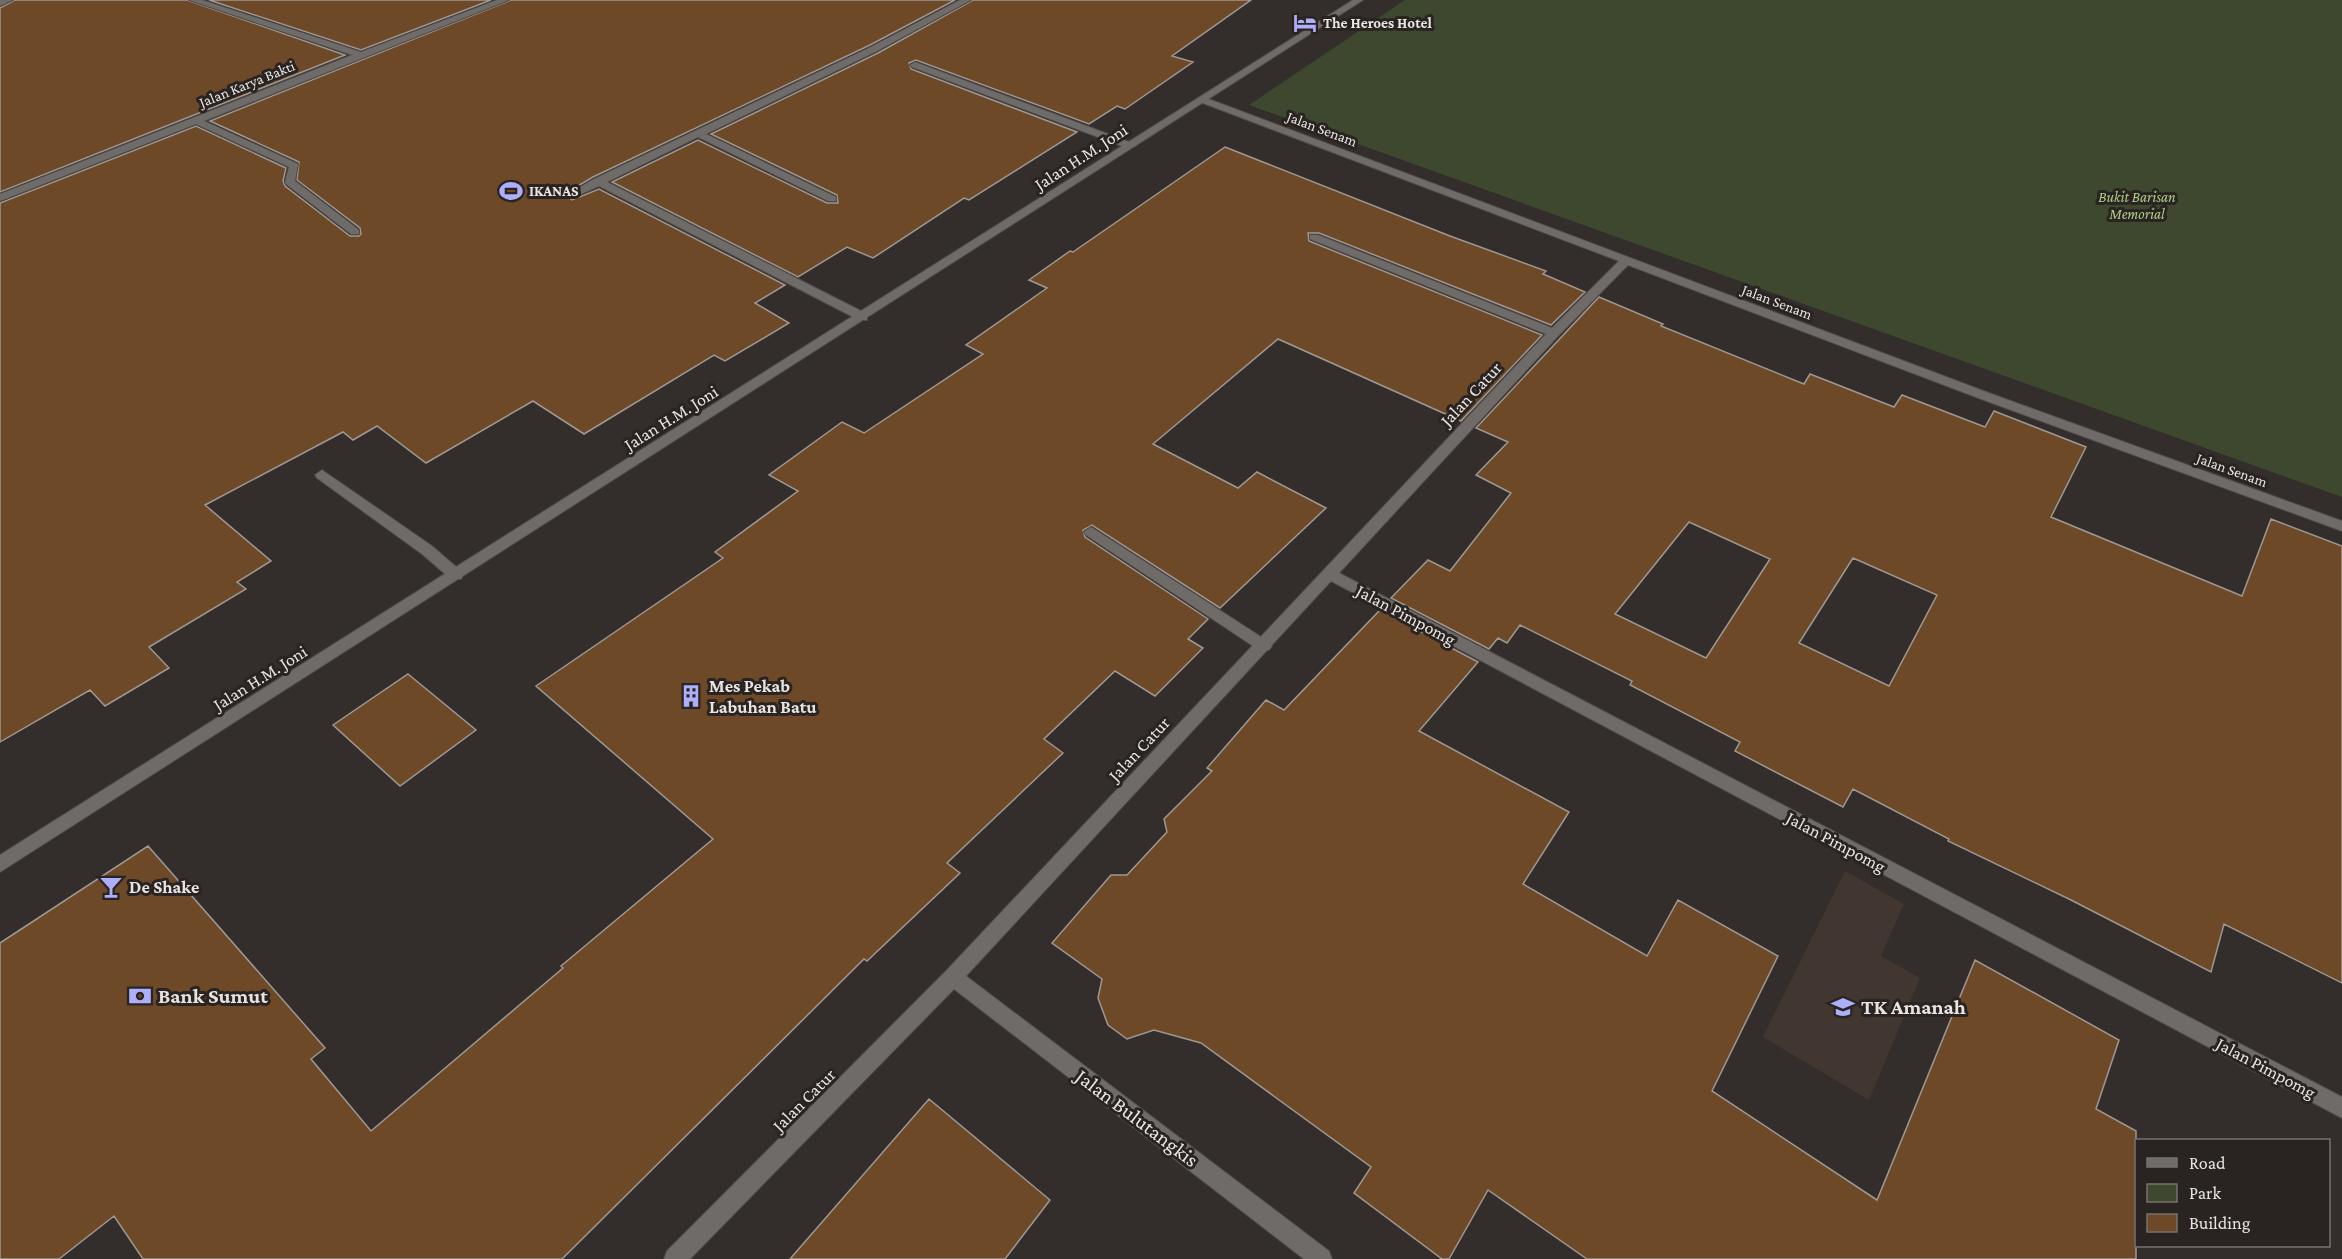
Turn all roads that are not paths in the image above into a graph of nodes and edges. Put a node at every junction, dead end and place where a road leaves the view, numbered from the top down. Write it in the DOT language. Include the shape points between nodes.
graph roads {
  1 [pos="9,0"];
  2 [pos="193,0"];
  3 [pos="505,0"];
  4 [pos="967,0"];
  5 [pos="1359,0"];
  6 [pos="0,3"];
  7 [pos="361,55"];
  8 [pos="915,65"];
  9 [pos="1203,100"];
  10 [pos="195,120"];
  11 [pos="698,133"];
  12 [pos="1131,146"];
  13 [pos="598,182"];
  14 [pos="571,195"];
  15 [pos="0,198"];
  16 [pos="832,199"];
  17 [pos="355,232"];
  18 [pos="1314,237"];
  19 [pos="1626,261"];
  20 [pos="863,317"];
  21 [pos="1554,333"];
  22 [pos="322,475"];
  23 [pos="2342,526"];
  24 [pos="1091,532"];
  25 [pos="1331,574"];
  26 [pos="456,575"];
  27 [pos="1264,646"];
  28 [pos="0,864"];
  29 [pos="952,977"];
  30 [pos="2342,1108"];
  31 [pos="675,1259"];
  32 [pos="1321,1259"];
  1 -- 6 [label="street"];
  2 -- 7 [label="street"];
  3 -- 7 [label="street, Jalan Karya Bakti"];
  4 -- 11 [label="street"];
  5 -- 9 [label="street, Jalan H.M. Joni"];
  7 -- 10 [label="street, Jalan Karya Bakti"];
  8 -- 12 [label="street"];
  9 -- 12 [label="street, Jalan H.M. Joni"];
  9 -- 19 [label="street, Jalan Senam"];
  10 -- 15 [label="street, Jalan Karya Bakti"];
  10 -- 17 [label="street" via="294,166 290,182"];
  11 -- 13 [label="street"];
  11 -- 16 [label="street"];
  12 -- 20 [label="street, Jalan H.M. Joni"];
  13 -- 14 [label="street"];
  13 -- 20 [label="street"];
  18 -- 21 [label="street"];
  19 -- 21 [label="street, Jalan Catur"];
  19 -- 23 [label="street, Jalan Senam"];
  20 -- 26 [label="street, Jalan H.M. Joni"];
  21 -- 25 [label="street, Jalan Catur"];
  22 -- 26 [label="street"];
  24 -- 27 [label="street"];
  25 -- 27 [label="street, Jalan Catur"];
  25 -- 30 [label="street, Jalan Pimpomg"];
  26 -- 28 [label="street, Jalan H.M. Joni"];
  27 -- 29 [label="street, Jalan Catur"];
  29 -- 31 [label="street, Jalan Catur"];
  29 -- 32 [label="street, Jalan Bulutangkis"];
}
